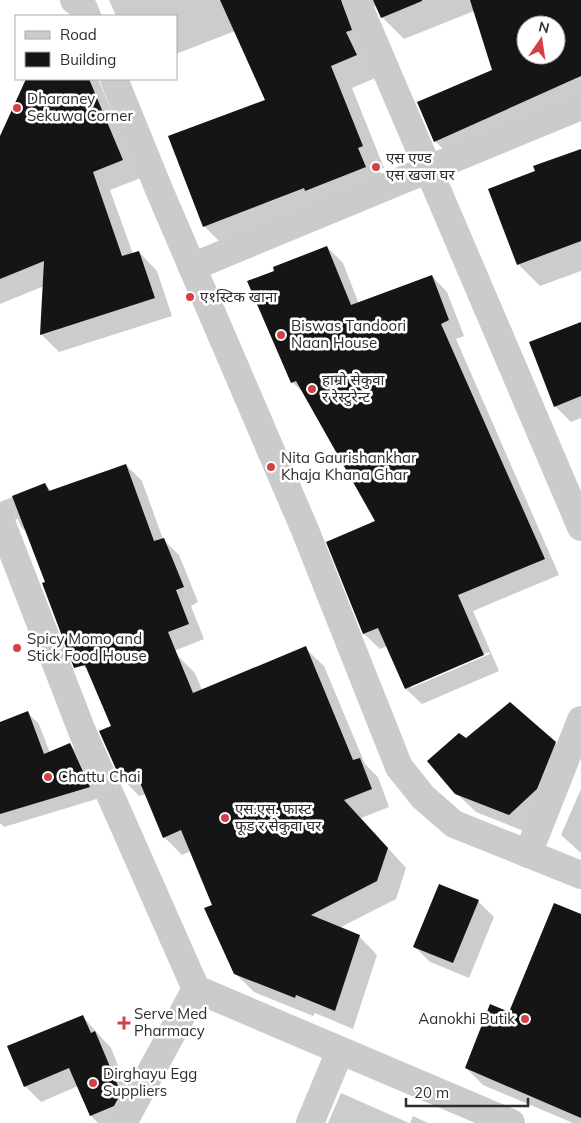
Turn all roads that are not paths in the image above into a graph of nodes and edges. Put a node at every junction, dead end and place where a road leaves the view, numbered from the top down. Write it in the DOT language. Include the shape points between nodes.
graph roads {
  1 [pos="74,0"];
  2 [pos="356,0"];
  3 [pos="87,15"];
  4 [pos="114,80"];
  5 [pos="581,106"];
  6 [pos="429,170"];
  7 [pos="192,267"];
  8 [pos="0,519"];
  9 [pos="581,527"];
  10 [pos="581,720"];
  11 [pos="528,854"];
  12 [pos="581,875"];
  13 [pos="196,989"];
  14 [pos="340,1051"];
  15 [pos="122,1123"];
  16 [pos="310,1123"];
  17 [pos="511,1123"];
  1 -- 3 [label="street"];
  2 -- 6 [label="street"];
  4 -- 7 [label="street"];
  5 -- 6 [label="street"];
  6 -- 7 [label="street"];
  6 -- 9 [label="street"];
  7 -- 11 [label="street" via="305,530 400,767 423,797 454,824"];
  8 -- 13 [label="street" via="82,731"];
  10 -- 11 [label="street"];
  11 -- 12 [label="street"];
  13 -- 14 [label="street"];
  13 -- 15 [label="street"];
  14 -- 16 [label="street"];
  14 -- 17 [label="street"];
}
